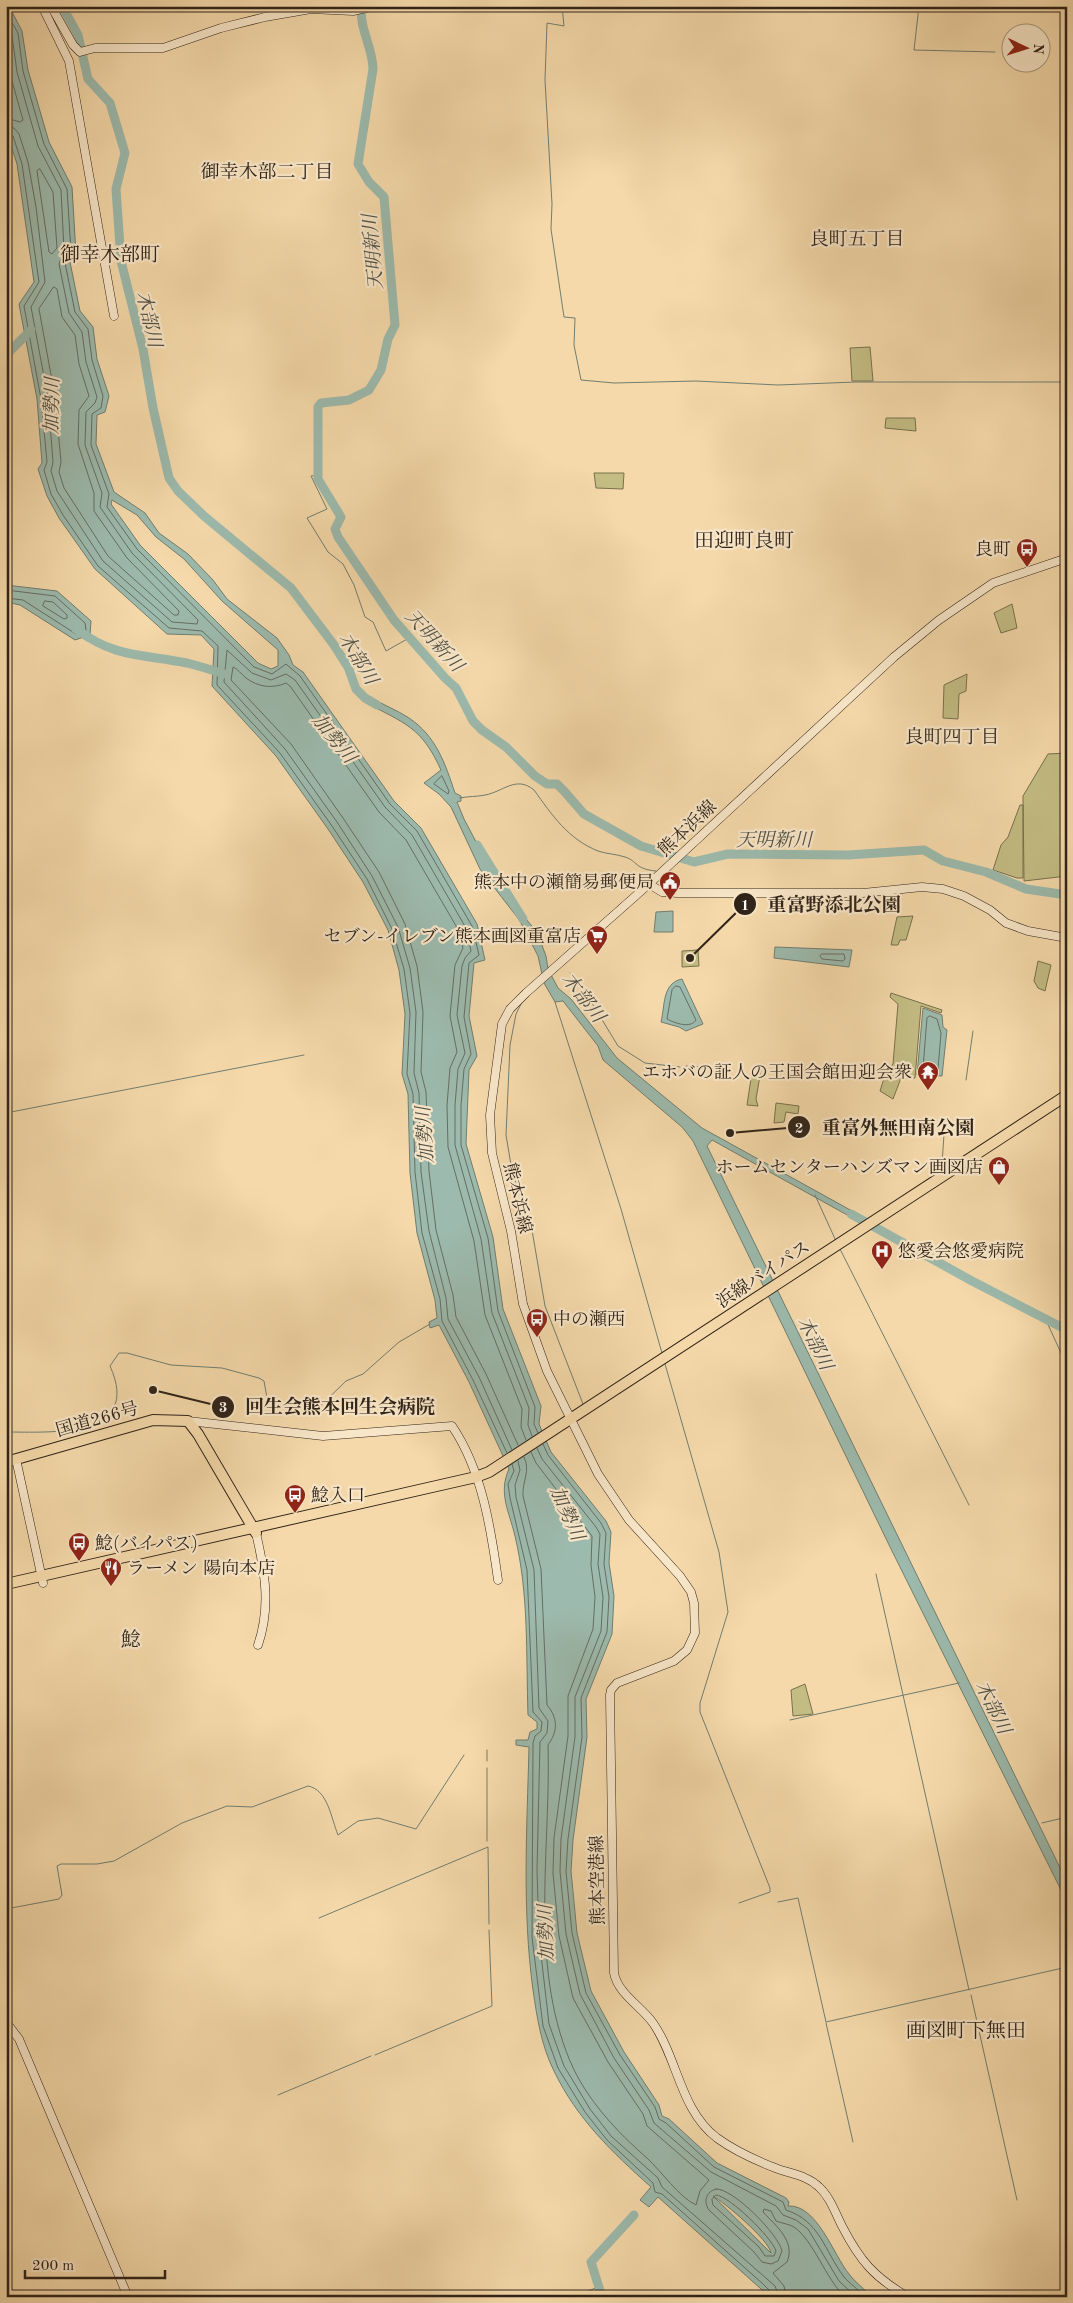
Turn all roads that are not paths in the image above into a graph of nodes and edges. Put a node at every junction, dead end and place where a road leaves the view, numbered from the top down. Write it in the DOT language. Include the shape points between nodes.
graph roads {
  1 [pos="42,6"];
  2 [pos="51,6"];
  3 [pos="373,7"];
  4 [pos="114,316"];
  5 [pos="1067,558"];
  6 [pos="649,884"];
  7 [pos="1067,938"];
  8 [pos="1067,1096"];
  9 [pos="188,1421"];
  10 [pos="570,1421"];
  11 [pos="11,1460"];
  12 [pos="471,1479"];
  13 [pos="254,1531"];
  14 [pos="42,1580"];
  15 [pos="498,1580"];
  16 [pos="6,1584"];
  17 [pos="6,1591"];
  18 [pos="258,1645"];
  19 [pos="6,2022"];
  20 [pos="128,2297"];
  21 [pos="908,2297"];
  1 -- 4 [label="main road" via="69,61"];
  2 -- 3 [label="main road" via="80,52 162,48 265,17 320,8 338,11"];
  5 -- 6 [label="main road, 熊本浜線" via="993,583 939,620 894,657"];
  6 -- 7 [label="main road" via="662,892 677,893 863,893 922,887 943,889 990,910 1006,923 1028,931"];
  6 -- 10 [label="main road, 熊本浜線" via="559,963 510,1010 502,1024 491,1106 492,1153 511,1231 523,1304 547,1371"];
  8 -- 10 [label="highway, 浜線バイパス"];
  9 -- 11 [label="highway, 国道266号" via="153,1420"];
  9 -- 12 [label="main road" via="323,1436 452,1426"];
  9 -- 13 [label="highway"];
  10 -- 12 [label="highway, 浜線バイパス" via="512,1459"];
  10 -- 21 [label="main road, 熊本空港線" via="620,1508 691,1592 696,1617 693,1638 681,1656 666,1665 620,1681 614,1685 610,1695 616,1982 655,2026 693,2111 703,2126 750,2157 812,2181 827,2195 863,2261 877,2278"];
  11 -- 14 [label="main road"];
  12 -- 13 [label="highway, 浜線バイパス"];
  12 -- 15 [label="main road" via="492,1540"];
  13 -- 14 [label="highway, 浜線バイパス"];
  13 -- 18 [label="main road" via="266,1576"];
  14 -- 16 [label="highway, 浜線バイパス"];
  14 -- 17 [label="highway, 浜線バイパス"];
  19 -- 20 [label="main road" via="19,2039"];
}
